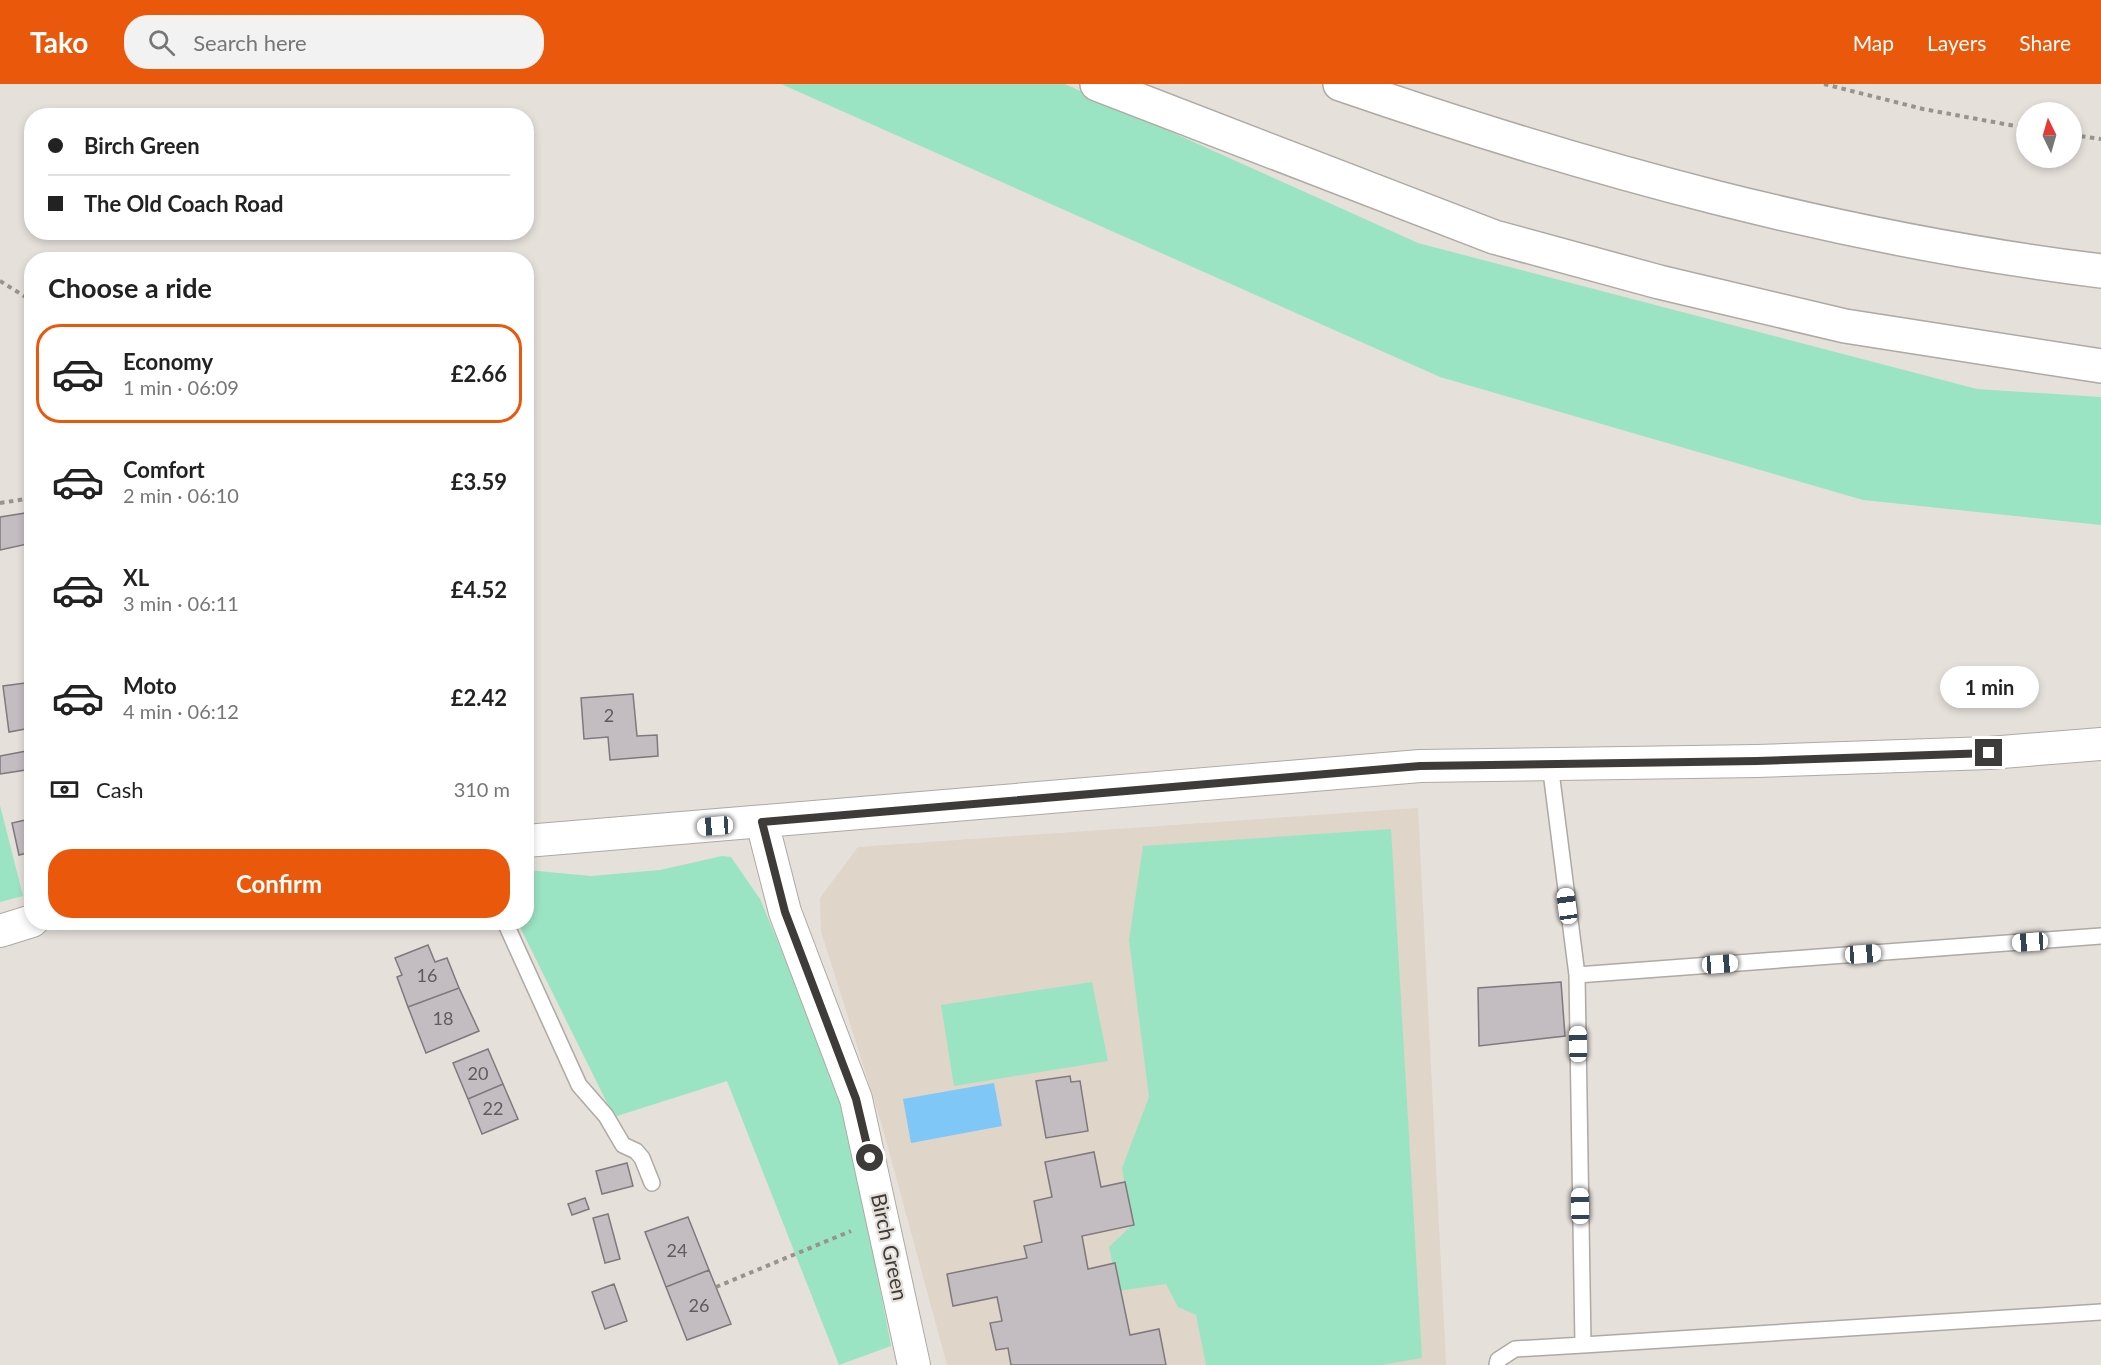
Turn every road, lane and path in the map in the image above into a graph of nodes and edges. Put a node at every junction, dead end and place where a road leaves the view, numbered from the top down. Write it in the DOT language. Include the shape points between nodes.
graph roads {
  1 [pos="1097,84"];
  2 [pos="1340,84"];
  3 [pos="1824,84"];
  4 [pos="2016,126"];
  5 [pos="2082,136"];
  6 [pos="2101,139"];
  7 [pos="2101,271"];
  8 [pos="0,280"];
  9 [pos="24,296"];
  10 [pos="2101,366"];
  11 [pos="24,499"];
  12 [pos="0,503"];
  13 [pos="2101,744"];
  14 [pos="1550,764"];
  15 [pos="762,822"];
  16 [pos="534,840"];
  17 [pos="24,924"];
  18 [pos="509,930"];
  19 [pos="0,931"];
  20 [pos="2101,936"];
  21 [pos="1577,975"];
  22 [pos="652,1183"];
  23 [pos="882,1218"];
  24 [pos="716,1287"];
  25 [pos="2101,1312"];
  26 [pos="1583,1345"];
  27 [pos="914,1365"];
  28 [pos="1497,1365"];
  1 -- 10 [label="highway" via="1494,237 1659,282 1845,326"];
  2 -- 7 [label="highway" via="1478,131 1640,178 1830,224 2013,260"];
  3 -- 4 [label="path" via="1923,109"];
  5 -- 6 [label="path"];
  8 -- 9 [label="path"];
  11 -- 12 [label="path"];
  13 -- 14 [label="street" via="1989,753"];
  14 -- 15 [label="street" via="1420,766"];
  14 -- 21 [label="lane"];
  15 -- 16 [label="street"];
  15 -- 23 [label="street, Birch Green" via="785,912 856,1099"];
  17 -- 19 [label="street"];
  18 -- 22 [label="lane" via="579,1085 606,1116 623,1145 642,1158"];
  20 -- 21 [label="lane"];
  21 -- 26 [label="lane"];
  23 -- 24 [label="path"];
  23 -- 27 [label="street, Birch Green"];
  25 -- 26 [label="lane"];
  26 -- 28 [label="lane" via="1515,1348"];
}
